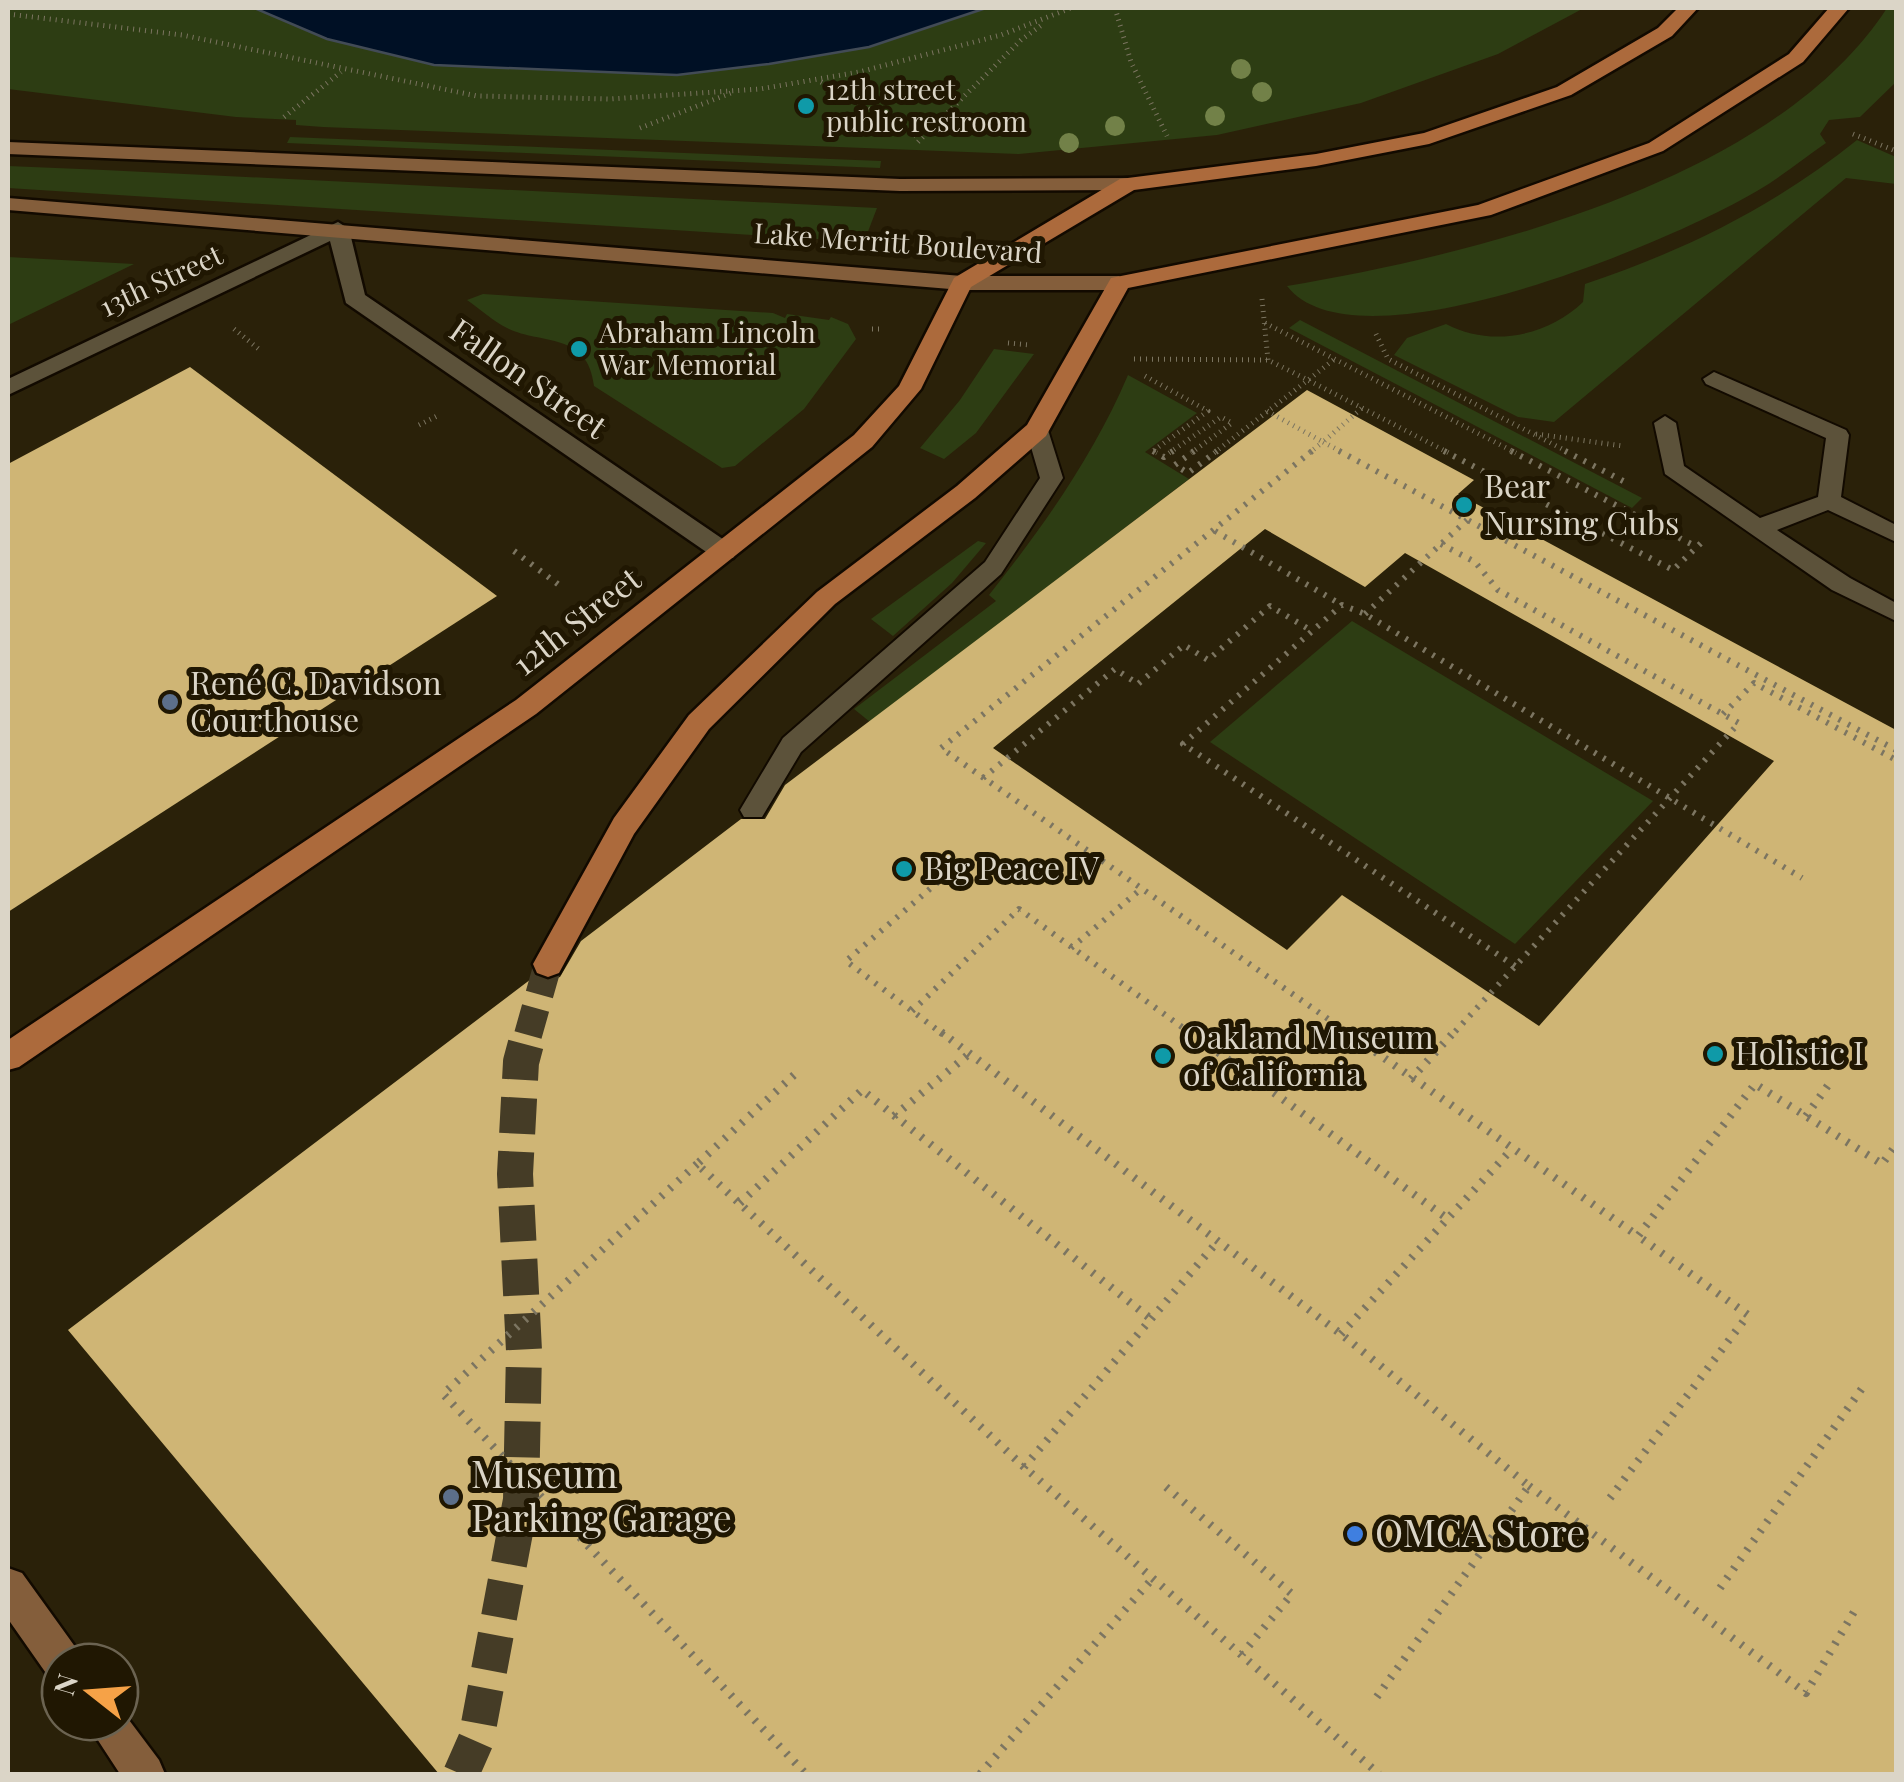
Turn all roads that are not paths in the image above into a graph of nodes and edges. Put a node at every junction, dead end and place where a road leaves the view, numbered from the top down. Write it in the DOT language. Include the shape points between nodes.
graph roads {
  1 [pos="1688,8"];
  2 [pos="1838,8"];
  3 [pos="8,148"];
  4 [pos="1128,184"];
  5 [pos="8,204"];
  6 [pos="338,228"];
  7 [pos="962,283"];
  8 [pos="1119,284"];
  9 [pos="1714,379"];
  10 [pos="8,388"];
  11 [pos="1665,423"];
  12 [pos="1037,430"];
  13 [pos="1829,501"];
  14 [pos="1758,528"];
  15 [pos="1896,534"];
  16 [pos="724,552"];
  17 [pos="1896,613"];
  18 [pos="753,810"];
  19 [pos="548,964"];
  20 [pos="8,1057"];
  21 [pos="8,1587"];
  22 [pos="48,1642"];
  23 [pos="121,1742"];
  24 [pos="145,1774"];
  1 -- 4 [label="main road, Lake Merritt Boulevard" via="1665,32 1564,91 1430,138"];
  2 -- 8 [label="main road, Lake Merritt Boulevard" via="1796,58 1656,147 1483,210"];
  3 -- 4 [label="main road, Lake Merritt Boulevard" via="900,185"];
  4 -- 7 [label="main road"];
  5 -- 6 [label="main road, Lake Merritt Boulevard"];
  6 -- 7 [label="main road, Lake Merritt Boulevard"];
  6 -- 10 [label="street, 13th Street"];
  6 -- 16 [label="street, Fallon Street" via="354,298"];
  7 -- 8 [label="main road, Lake Merritt Boulevard"];
  7 -- 16 [label="main road, 12th Street" via="910,389 863,441"];
  8 -- 12 [label="main road"];
  9 -- 13 [label="lane" via="1838,436"];
  11 -- 14 [label="lane" via="1673,470"];
  12 -- 18 [label="lane" via="1052,478 994,568 792,745"];
  12 -- 19 [label="main road" via="826,598 699,722 624,826"];
  13 -- 14 [label="lane"];
  13 -- 15 [label="lane"];
  14 -- 17 [label="lane"];
  16 -- 20 [label="main road, 12th Street" via="526,707"];
  21 -- 22 [label="main road"];
  23 -- 24 [label="main road"];
}
